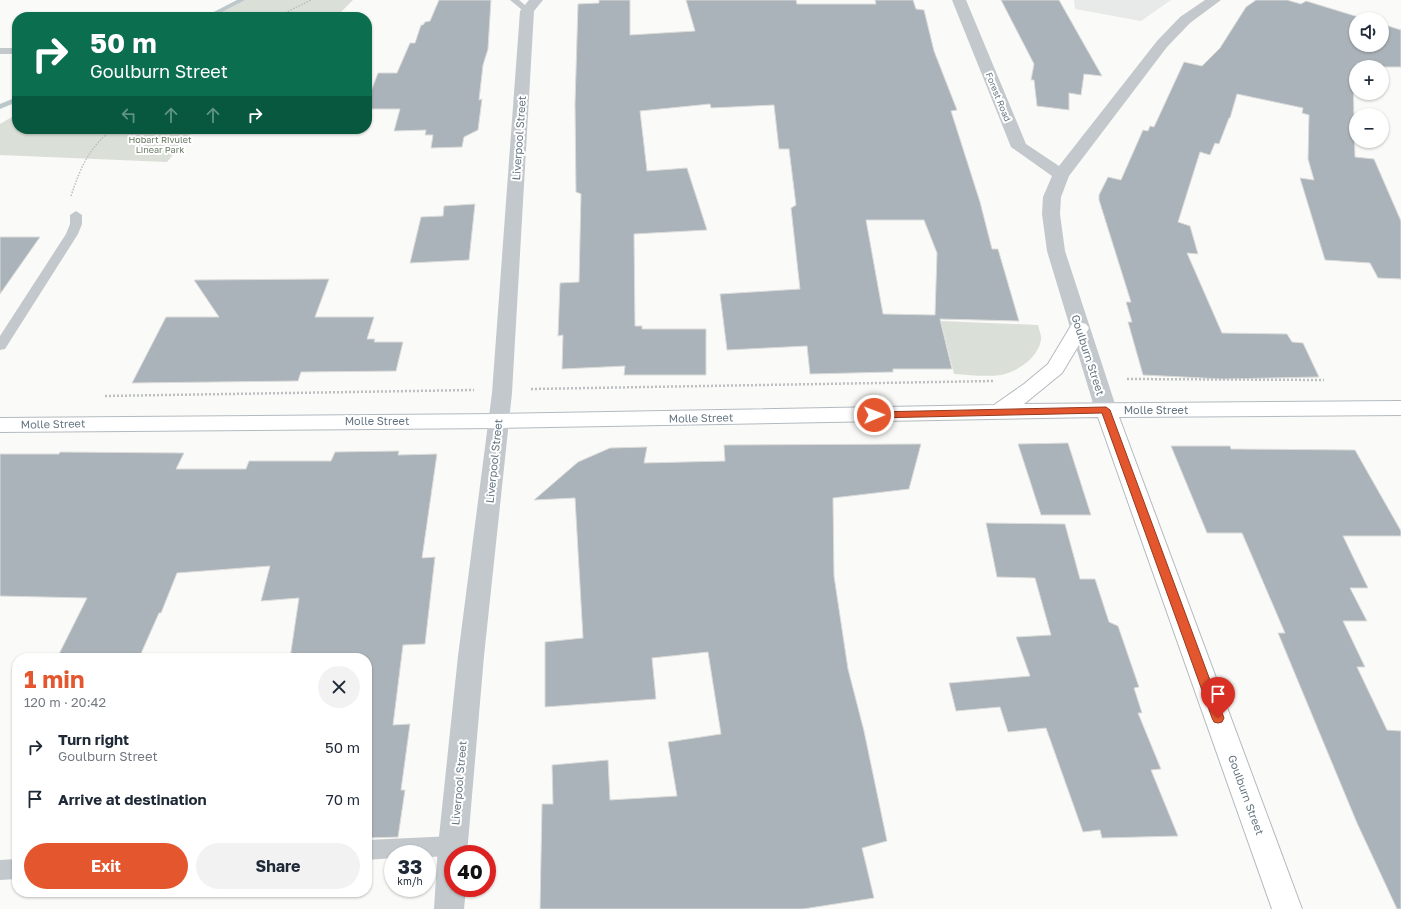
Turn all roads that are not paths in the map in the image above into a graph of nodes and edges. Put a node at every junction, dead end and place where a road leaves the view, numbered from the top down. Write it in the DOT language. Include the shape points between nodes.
graph roads {
  1 [pos="514,0"];
  2 [pos="959,0"];
  3 [pos="1214,0"];
  4 [pos="532,6"];
  5 [pos="0,51"];
  6 [pos="12,51"];
  7 [pos="1061,175"];
  8 [pos="76,215"];
  9 [pos="1078,328"];
  10 [pos="0,346"];
  11 [pos="1401,408"];
  12 [pos="1106,410"];
  13 [pos="998,412"];
  14 [pos="499,421"];
  15 [pos="0,424"];
  16 [pos="453,845"];
  17 [pos="444,846"];
  18 [pos="372,850"];
  19 [pos="12,869"];
  20 [pos="0,870"];
  21 [pos="450,897"];
  22 [pos="449,909"];
  23 [pos="1288,909"];
  1 -- 4 [label="lane, Liverpool Street"];
  2 -- 7 [label="street, Forest Road" via="1019,147"];
  3 -- 7 [label="street, Goulburn Street" via="1185,20 1162,44"];
  4 -- 14 [label="street, Liverpool Street"];
  5 -- 6 [label="lane"];
  7 -- 9 [label="street, Goulburn Street" via="1052,197 1051,214 1056,251"];
  8 -- 10 [label="lane" via="72,234"];
  9 -- 12 [label="street, Goulburn Street"];
  9 -- 13 [label="street" via="1055,368"];
  11 -- 12 [label="street, Molle Street"];
  12 -- 13 [label="street, Molle Street"];
  12 -- 23 [label="street, Goulburn Street"];
  13 -- 14 [label="street, Molle Street"];
  14 -- 15 [label="street, Molle Street"];
  14 -- 16 [label="street, Liverpool Street" via="471,656"];
  17 -- 18 [label="lane"];
  19 -- 20 [label="lane"];
  21 -- 22 [label="street, Liverpool Street"];
}
